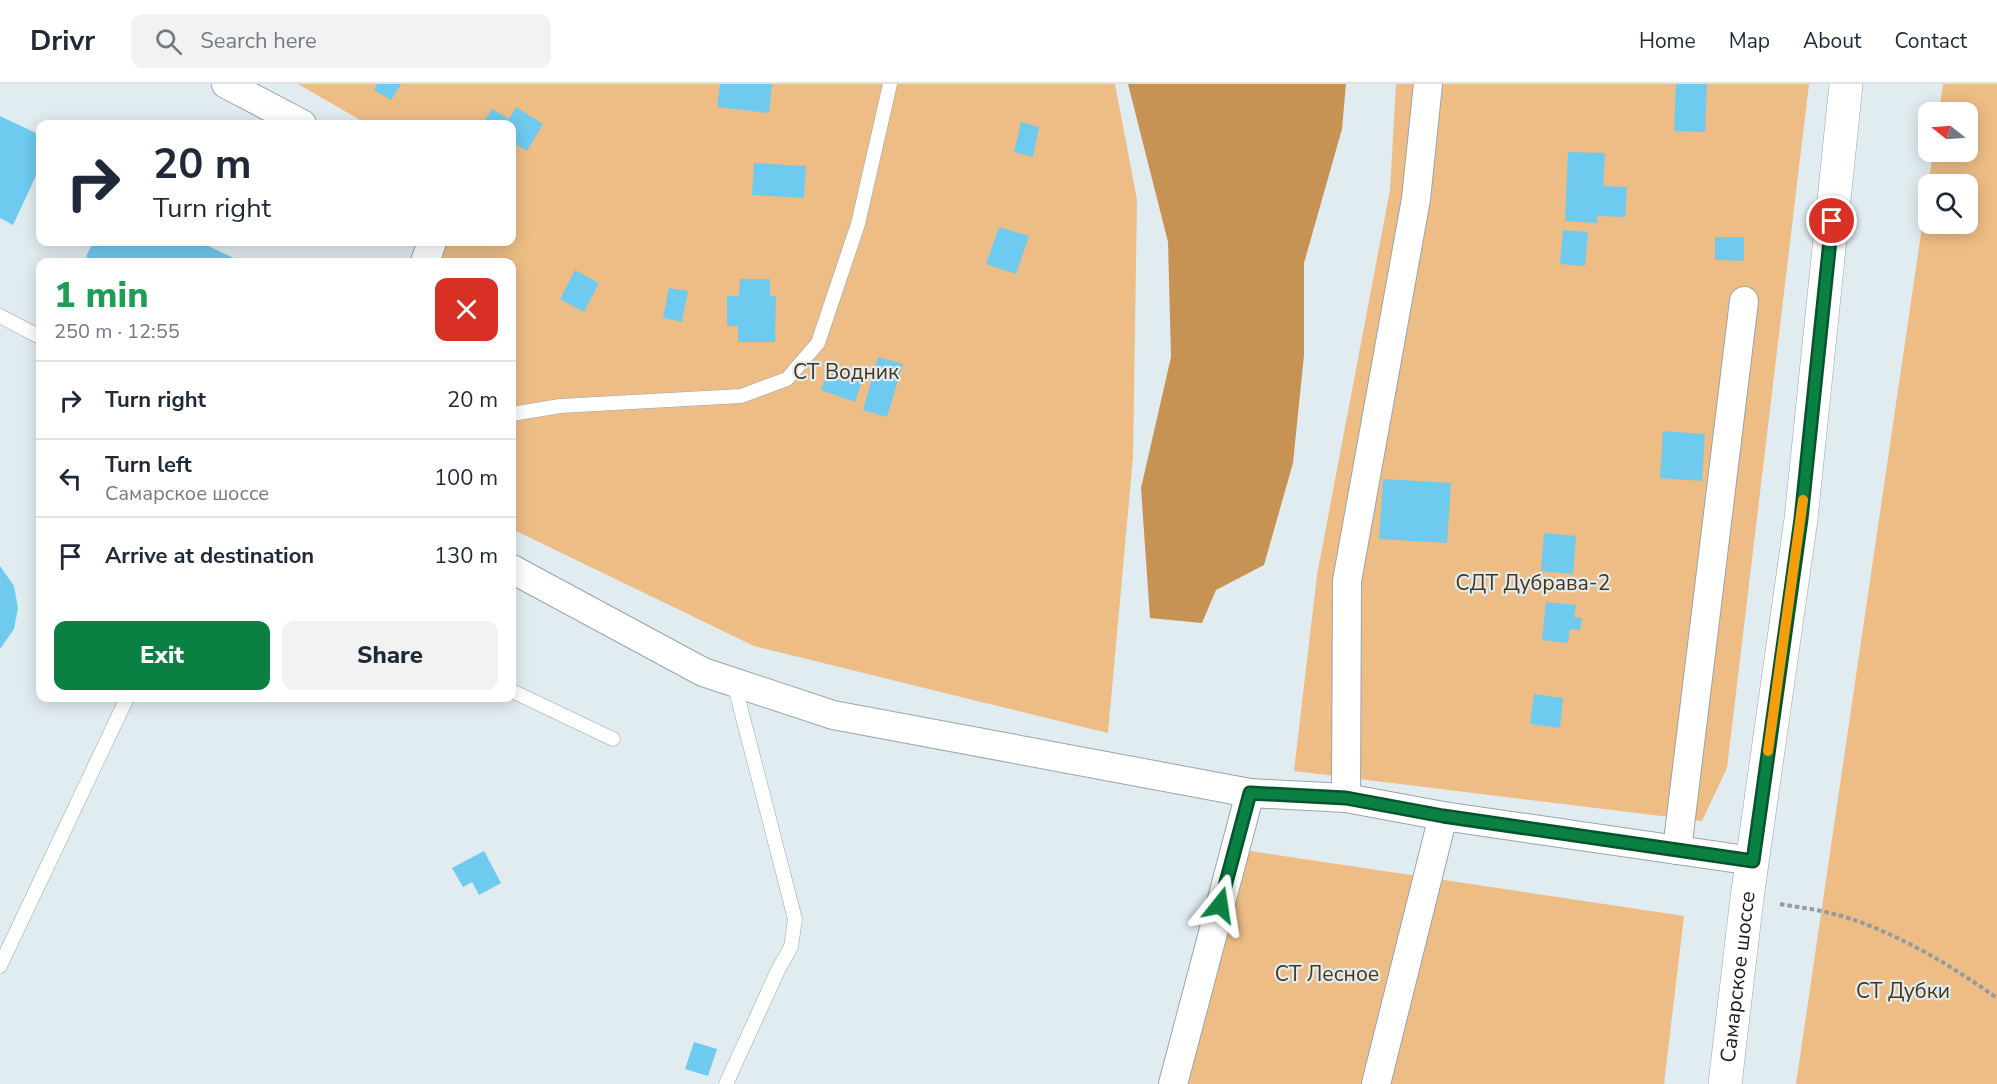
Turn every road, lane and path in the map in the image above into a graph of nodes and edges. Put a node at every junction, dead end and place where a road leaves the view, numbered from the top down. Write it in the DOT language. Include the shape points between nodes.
graph roads {
  1 [pos="226,84"];
  2 [pos="890,84"];
  3 [pos="1428,84"];
  4 [pos="1846,84"];
  5 [pos="294,120"];
  6 [pos="1744,301"];
  7 [pos="0,316"];
  8 [pos="36,335"];
  9 [pos="516,413"];
  10 [pos="516,571"];
  11 [pos="734,682"];
  12 [pos="516,693"];
  13 [pos="125,702"];
  14 [pos="613,739"];
  15 [pos="1250,793"];
  16 [pos="1346,798"];
  17 [pos="1443,816"];
  18 [pos="1677,850"];
  19 [pos="1753,861"];
  20 [pos="1747,898"];
  21 [pos="0,966"];
  22 [pos="1997,998"];
  23 [pos="726,1084"];
  24 [pos="1173,1084"];
  25 [pos="1376,1084"];
  26 [pos="1725,1084"];
  1 -- 5 [label="street"];
  2 -- 9 [label="lane" via="858,224 818,343 787,379 741,396 560,406"];
  3 -- 16 [label="street" via="1416,199 1347,581"];
  4 -- 19 [label="main road, Самарское шоссе" via="1801,519"];
  6 -- 18 [label="street"];
  7 -- 8 [label="lane"];
  10 -- 11 [label="street" via="703,672"];
  11 -- 15 [label="street" via="833,715"];
  11 -- 23 [label="lane" via="795,919 790,947"];
  12 -- 14 [label="lane"];
  13 -- 21 [label="lane"];
  15 -- 16 [label="street"];
  15 -- 24 [label="street"];
  16 -- 17 [label="street"];
  17 -- 18 [label="street"];
  17 -- 25 [label="street"];
  18 -- 19 [label="street"];
  19 -- 20 [label="main road, Самарское шоссе"];
  20 -- 22 [label="path" via="1831,913 1882,931 1933,957"];
  20 -- 26 [label="main road, Самарское шоссе"];
}
